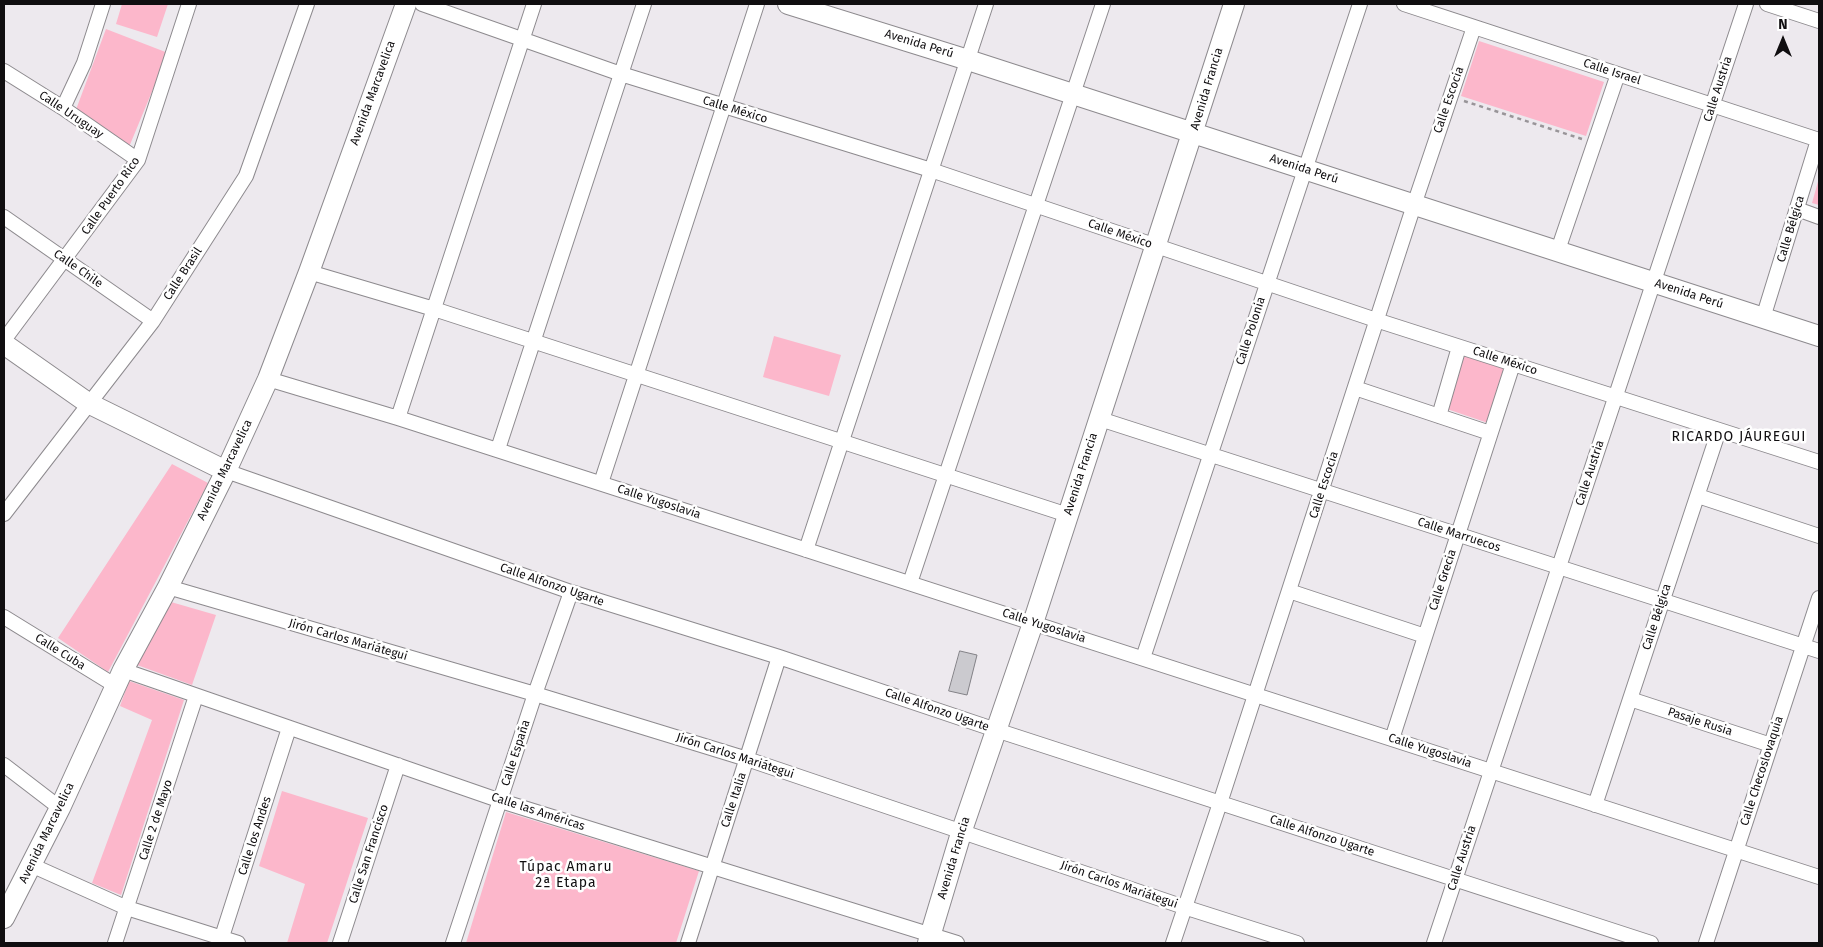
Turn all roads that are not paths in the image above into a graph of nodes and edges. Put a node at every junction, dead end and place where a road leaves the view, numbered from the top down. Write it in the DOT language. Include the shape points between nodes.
graph roads {
  1 [pos="103,4"];
  2 [pos="190,4"];
  3 [pos="307,4"];
  4 [pos="406,4"];
  5 [pos="422,4"];
  6 [pos="534,4"];
  7 [pos="644,4"];
  8 [pos="757,4"];
  9 [pos="788,4"];
  10 [pos="986,4"];
  11 [pos="1103,4"];
  12 [pos="1234,4"];
  13 [pos="1360,4"];
  14 [pos="1404,4"];
  15 [pos="1746,4"];
  16 [pos="1767,4"];
  17 [pos="1819,21"];
  18 [pos="1474,27"];
  19 [pos="522,40"];
  20 [pos="968,60"];
  21 [pos="4,71"];
  22 [pos="621,74"];
  23 [pos="1618,74"];
  24 [pos="1073,94"];
  25 [pos="1712,105"];
  26 [pos="724,107"];
  27 [pos="63,108"];
  28 [pos="1193,133"];
  29 [pos="1819,140"];
  30 [pos="138,160"];
  31 [pos="1305,169"];
  32 [pos="931,170"];
  33 [pos="1414,204"];
  34 [pos="1036,205"];
  35 [pos="1797,209"];
  36 [pos="4,217"];
  37 [pos="1819,217"];
  38 [pos="1155,246"];
  39 [pos="1558,250"];
  40 [pos="65,260"];
  41 [pos="309,272"];
  42 [pos="1654,282"];
  43 [pos="1267,283"];
  44 [pos="434,309"];
  45 [pos="1763,318"];
  46 [pos="1376,320"];
  47 [pos="153,321"];
  48 [pos="1819,336"];
  49 [pos="533,341"];
  50 [pos="4,342"];
  51 [pos="1459,347"];
  52 [pos="1512,364"];
  53 [pos="636,375"];
  54 [pos="268,379"];
  55 [pos="1355,388"];
  56 [pos="1616,396"];
  57 [pos="88,403"];
  58 [pos="1439,416"];
  59 [pos="398,418"];
  60 [pos="1100,419"];
  61 [pos="1719,430"];
  62 [pos="1490,433"];
  63 [pos="842,442"];
  64 [pos="498,450"];
  65 [pos="1211,454"];
  66 [pos="1819,462"];
  67 [pos="226,471"];
  68 [pos="946,475"];
  69 [pos="601,483"];
  70 [pos="1322,490"];
  71 [pos="1698,496"];
  72 [pos="4,514"];
  73 [pos="1068,515"];
  74 [pos="1458,534"];
  75 [pos="1819,536"];
  76 [pos="806,550"];
  77 [pos="1559,567"];
  78 [pos="910,583"];
  79 [pos="168,587"];
  80 [pos="1289,591"];
  81 [pos="572,592"];
  82 [pos="1819,598"];
  83 [pos="1663,600"];
  84 [pos="4,617"];
  85 [pos="1033,623"];
  86 [pos="1425,636"];
  87 [pos="1804,646"];
  88 [pos="1819,651"];
  89 [pos="779,657"];
  90 [pos="1143,658"];
  91 [pos="119,678"];
  92 [pos="536,694"];
  93 [pos="1255,695"];
  94 [pos="196,696"];
  95 [pos="1630,699"];
  96 [pos="289,728"];
  97 [pos="996,730"];
  98 [pos="1392,739"];
  99 [pos="1771,745"];
  100 [pos="747,758"];
  101 [pos="4,765"];
  102 [pos="398,765"];
  103 [pos="1491,771"];
  104 [pos="501,800"];
  105 [pos="1220,803"];
  106 [pos="1595,804"];
  107 [pos="60,808"];
  108 [pos="962,830"];
  109 [pos="1736,850"];
  110 [pos="31,865"];
  111 [pos="712,868"];
  112 [pos="1819,877"];
  113 [pos="1455,880"];
  114 [pos="1184,907"];
  115 [pos="127,908"];
  116 [pos="4,918"];
  117 [pos="929,939"];
  118 [pos="221,941"];
  119 [pos="115,943"];
  120 [pos="238,943"];
  121 [pos="340,943"];
  122 [pos="453,943"];
  123 [pos="688,943"];
  124 [pos="957,943"];
  125 [pos="1173,943"];
  126 [pos="1297,943"];
  127 [pos="1434,943"];
  128 [pos="1651,943"];
  129 [pos="1706,943"];
  1 -- 27 [label="street" via="84,63"];
  2 -- 30 [label="street, Calle Puerto Rico"];
  3 -- 47 [label="street, Calle Brasil" via="246,176"];
  4 -- 41 [label="street, Avenida Marcavelica"];
  5 -- 19 [label="street, Calle México"];
  6 -- 19 [label="street"];
  7 -- 22 [label="street"];
  8 -- 26 [label="street"];
  9 -- 20 [label="street, Avenida Perú"];
  10 -- 20 [label="street"];
  11 -- 24 [label="street"];
  12 -- 28 [label="street, Avenida Francia"];
  13 -- 31 [label="street, Calle Polonia"];
  14 -- 18 [label="street, Calle Israel"];
  15 -- 25 [label="street, Calle Austria"];
  16 -- 17 [label="street"];
  18 -- 23 [label="street, Calle Israel"];
  18 -- 33 [label="street, Calle Escocia"];
  19 -- 22 [label="street, Calle México"];
  19 -- 44 [label="street"];
  20 -- 24 [label="street, Avenida Perú"];
  20 -- 32 [label="street"];
  21 -- 27 [label="street, Calle Uruguay"];
  22 -- 26 [label="street, Calle México"];
  22 -- 49 [label="street"];
  23 -- 25 [label="street, Calle Israel"];
  23 -- 39 [label="street"];
  24 -- 28 [label="street, Avenida Perú"];
  24 -- 34 [label="street"];
  25 -- 29 [label="street, Calle Israel"];
  25 -- 42 [label="street, Calle Austria"];
  26 -- 32 [label="street, Calle México"];
  26 -- 53 [label="street"];
  27 -- 30 [label="street, Calle Uruguay"];
  28 -- 31 [label="street, Avenida Perú"];
  28 -- 38 [label="street, Avenida Francia"];
  29 -- 35 [label="street, Calle Bélgica"];
  30 -- 40 [label="street, Calle Puerto Rico"];
  31 -- 33 [label="street, Avenida Perú"];
  31 -- 43 [label="street, Calle Polonia"];
  32 -- 34 [label="street, Calle México"];
  32 -- 63 [label="street"];
  33 -- 39 [label="street, Avenida Perú"];
  33 -- 46 [label="street, Calle Escocia"];
  34 -- 38 [label="street, Calle México"];
  34 -- 68 [label="street"];
  35 -- 37 [label="street"];
  35 -- 45 [label="street, Calle Bélgica"];
  36 -- 40 [label="street, Calle Chile"];
  38 -- 43 [label="street, Calle México"];
  38 -- 60 [label="street, Avenida Francia"];
  39 -- 42 [label="street, Avenida Perú"];
  40 -- 47 [label="street, Calle Chile"];
  40 -- 50 [label="street, Calle Puerto Rico"];
  41 -- 44 [label="street"];
  41 -- 54 [label="street, Avenida Marcavelica"];
  42 -- 45 [label="street, Avenida Perú"];
  42 -- 56 [label="street, Calle Austria"];
  43 -- 46 [label="street, Calle México"];
  43 -- 65 [label="street, Calle Polonia"];
  44 -- 49 [label="street"];
  44 -- 59 [label="street"];
  45 -- 48 [label="street, Avenida Perú"];
  46 -- 51 [label="street, Calle México"];
  46 -- 55 [label="street, Calle Escocia"];
  47 -- 57 [label="street, Calle Brasil"];
  49 -- 53 [label="street"];
  49 -- 64 [label="street"];
  50 -- 57 [label="street"];
  51 -- 52 [label="street, Calle México"];
  51 -- 58 [label="street"];
  52 -- 56 [label="street, Calle México"];
  52 -- 62 [label="street, Calle Grecia"];
  53 -- 63 [label="street"];
  53 -- 69 [label="street"];
  54 -- 59 [label="street, Calle Yugoslavia"];
  54 -- 67 [label="street, Avenida Marcavelica"];
  55 -- 58 [label="street"];
  55 -- 70 [label="street, Calle Escocia"];
  56 -- 61 [label="street, Calle México"];
  56 -- 77 [label="street, Calle Austria"];
  57 -- 67 [label="street"];
  57 -- 72 [label="street, Calle Brasil"];
  58 -- 62 [label="street"];
  59 -- 64 [label="street, Calle Yugoslavia"];
  60 -- 65 [label="street, Calle Marruecos"];
  60 -- 73 [label="street, Avenida Francia"];
  61 -- 66 [label="street, Calle México"];
  61 -- 71 [label="street, Calle Bélgica"];
  62 -- 74 [label="street, Calle Grecia"];
  63 -- 68 [label="street"];
  63 -- 76 [label="street"];
  64 -- 69 [label="street, Calle Yugoslavia"];
  65 -- 70 [label="street, Calle Marruecos"];
  65 -- 90 [label="street, Calle Polonia"];
  67 -- 79 [label="street, Avenida Marcavelica"];
  67 -- 81 [label="street, Calle Alfonzo Ugarte"];
  68 -- 73 [label="street"];
  68 -- 78 [label="street"];
  69 -- 76 [label="street, Calle Yugoslavia"];
  70 -- 74 [label="street, Calle Marruecos"];
  70 -- 80 [label="street, Calle Escocia"];
  71 -- 75 [label="street"];
  71 -- 83 [label="street, Calle Bélgica"];
  73 -- 85 [label="street, Avenida Francia"];
  74 -- 77 [label="street, Calle Marruecos"];
  74 -- 86 [label="street, Calle Grecia"];
  76 -- 78 [label="street, Calle Yugoslavia"];
  77 -- 83 [label="street, Calle Marruecos"];
  77 -- 103 [label="street, Calle Austria"];
  78 -- 85 [label="street, Calle Yugoslavia"];
  79 -- 91 [label="street, Avenida Marcavelica"];
  79 -- 92 [label="street, Jirón Carlos Mariátegui"];
  80 -- 86 [label="street"];
  80 -- 93 [label="street, Calle Escocia"];
  81 -- 89 [label="street, Calle Alfonzo Ugarte"];
  81 -- 92 [label="street, Calle España"];
  82 -- 87 [label="street, Calle Checoslovaquia"];
  83 -- 87 [label="street, Calle Marruecos"];
  83 -- 95 [label="street, Calle Bélgica"];
  84 -- 91 [label="street, Calle Cuba"];
  85 -- 90 [label="street, Calle Yugoslavia"];
  85 -- 97 [label="street, Avenida Francia"];
  86 -- 98 [label="street, Calle Grecia"];
  87 -- 88 [label="street, Calle Marruecos"];
  87 -- 99 [label="street, Calle Checoslovaquia"];
  89 -- 97 [label="street, Calle Alfonzo Ugarte"];
  89 -- 100 [label="street, Calle Italia"];
  90 -- 93 [label="street, Calle Yugoslavia"];
  91 -- 94 [label="street, Calle las Américas"];
  91 -- 107 [label="street, Avenida Marcavelica"];
  92 -- 100 [label="street, Jirón Carlos Mariátegui"];
  92 -- 104 [label="street, Calle España"];
  93 -- 98 [label="street, Calle Yugoslavia"];
  93 -- 105 [label="street, Calle Escocia"];
  94 -- 96 [label="street, Calle las Américas"];
  94 -- 115 [label="street, Calle 2 de Mayo"];
  95 -- 99 [label="street, Pasaje Rusia"];
  95 -- 106 [label="street, Calle Bélgica"];
  96 -- 102 [label="street, Calle las Américas"];
  96 -- 118 [label="street, Calle los Andes"];
  97 -- 105 [label="street, Calle Alfonzo Ugarte"];
  97 -- 108 [label="street, Avenida Francia"];
  98 -- 103 [label="street, Calle Yugoslavia"];
  99 -- 109 [label="street, Calle Checoslovaquia"];
  100 -- 108 [label="street, Jirón Carlos Mariátegui"];
  100 -- 111 [label="street, Calle Italia"];
  101 -- 107 [label="street"];
  102 -- 104 [label="street, Calle las Américas"];
  102 -- 121 [label="street, Calle San Francisco"];
  103 -- 106 [label="street, Calle Yugoslavia"];
  103 -- 113 [label="street, Calle Austria"];
  104 -- 111 [label="street, Calle las Américas"];
  104 -- 122 [label="street, Calle España"];
  105 -- 113 [label="street, Calle Alfonzo Ugarte"];
  105 -- 114 [label="street, Calle Escocia"];
  106 -- 109 [label="street, Calle Yugoslavia"];
  107 -- 110 [label="street, Avenida Marcavelica"];
  108 -- 114 [label="street, Jirón Carlos Mariátegui"];
  108 -- 117 [label="street, Avenida Francia"];
  109 -- 112 [label="street, Calle Yugoslavia"];
  109 -- 129 [label="street, Calle Checoslovaquia"];
  110 -- 115 [label="street"];
  110 -- 116 [label="street, Avenida Marcavelica"];
  111 -- 117 [label="street, Calle las Américas"];
  111 -- 123 [label="street, Calle Italia"];
  113 -- 127 [label="street, Calle Austria"];
  113 -- 128 [label="street, Calle Alfonzo Ugarte"];
  114 -- 125 [label="street, Calle Escocia"];
  114 -- 126 [label="street, Jirón Carlos Mariátegui"];
  115 -- 118 [label="street"];
  115 -- 119 [label="street, Calle 2 de Mayo"];
  117 -- 124 [label="street, Calle las Américas"];
  118 -- 120 [label="street"];
}
